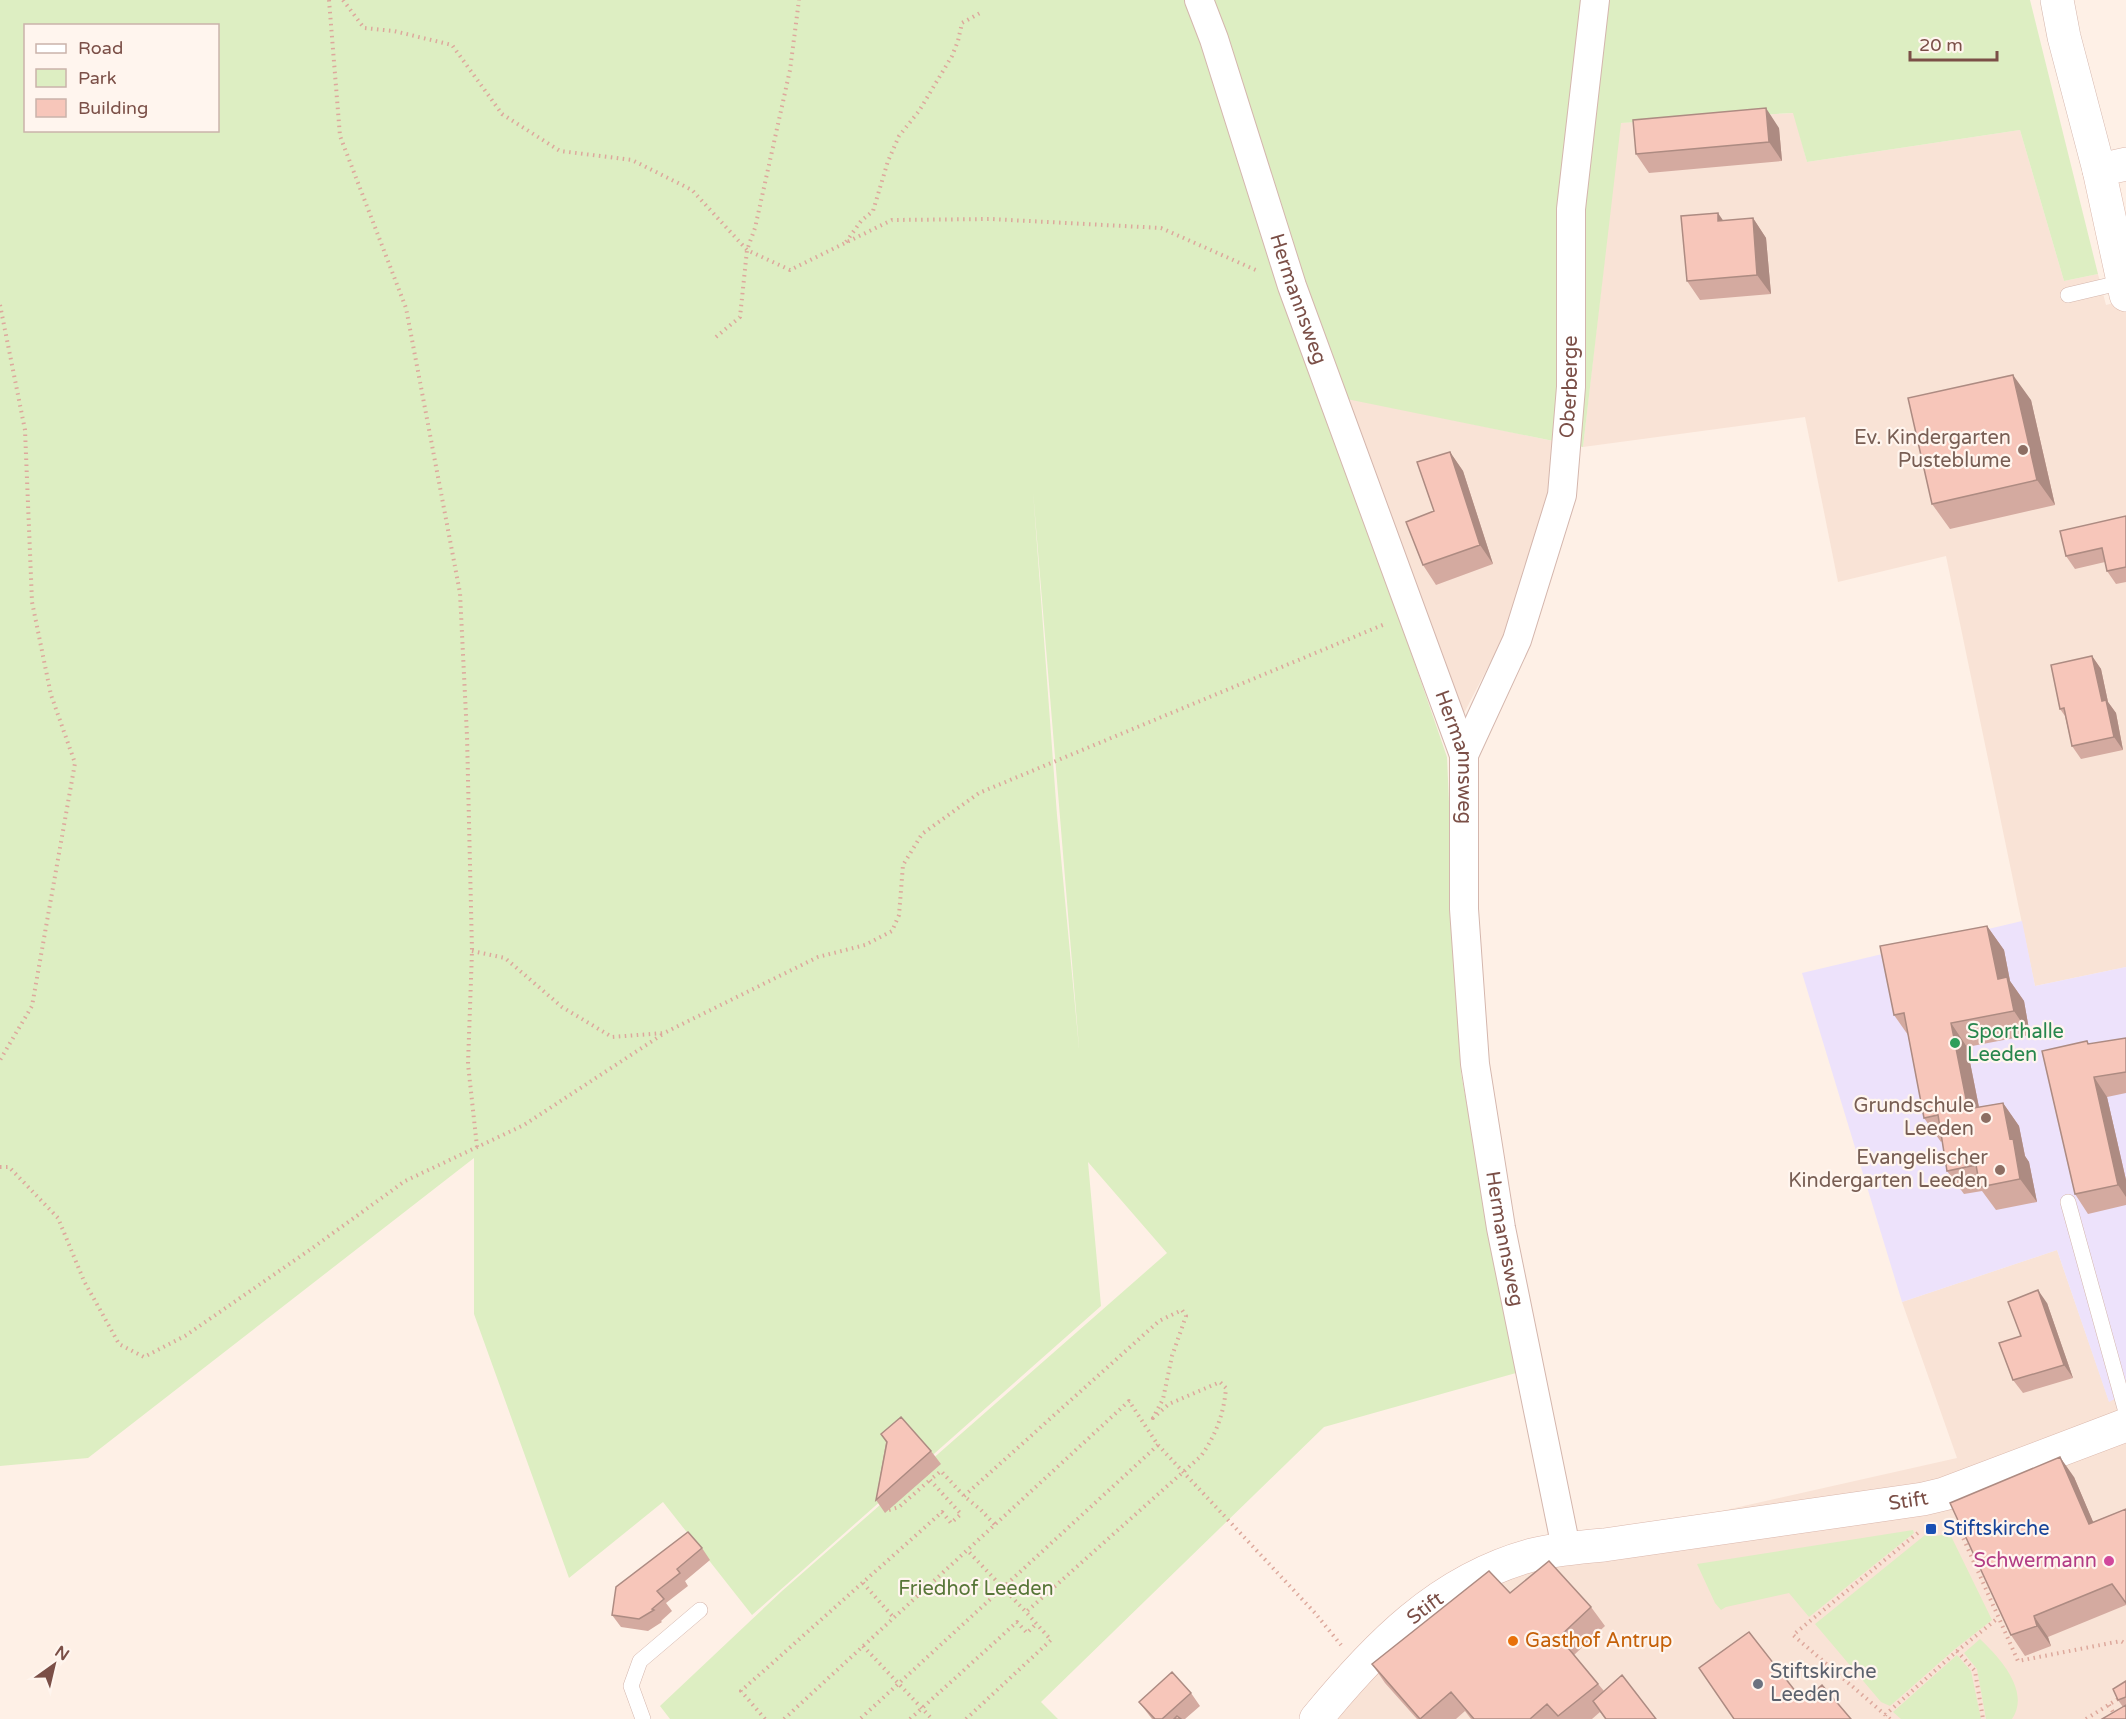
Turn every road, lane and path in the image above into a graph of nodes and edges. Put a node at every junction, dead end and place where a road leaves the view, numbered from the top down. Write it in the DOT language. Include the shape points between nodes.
graph roads {
  1 [pos="328,0"];
  2 [pos="343,0"];
  3 [pos="799,0"];
  4 [pos="1199,0"];
  5 [pos="1594,0"];
  6 [pos="2057,0"];
  7 [pos="980,13"];
  8 [pos="2112,167"];
  9 [pos="846,243"];
  10 [pos="747,250"];
  11 [pos="1292,286"];
  12 [pos="2124,289"];
  13 [pos="2068,295"];
  14 [pos="0,305"];
  15 [pos="716,337"];
  16 [pos="1412,612"];
  17 [pos="1464,755"];
  18 [pos="472,951"];
  19 [pos="664,1033"];
  20 [pos="0,1060"];
  21 [pos="477,1147"];
  22 [pos="0,1167"];
  23 [pos="2068,1202"];
  24 [pos="2126,1412"];
  25 [pos="1153,1418"];
  26 [pos="1144,1424"];
  27 [pos="2126,1425"];
  28 [pos="1158,1445"];
  29 [pos="1184,1471"];
  30 [pos="930,1480"];
  31 [pos="1944,1494"];
  32 [pos="964,1497"];
  33 [pos="889,1510"];
  34 [pos="995,1525"];
  35 [pos="1566,1548"];
  36 [pos="967,1550"];
  37 [pos="862,1583"];
  38 [pos="1003,1588"];
  39 [pos="700,1610"];
  40 [pos="1026,1612"];
  41 [pos="894,1618"];
  42 [pos="1998,1618"];
  43 [pos="1037,1623"];
  44 [pos="2126,1644"];
  45 [pos="863,1646"];
  46 [pos="1957,1651"];
  47 [pos="1360,1669"];
  48 [pos="898,1684"];
  49 [pos="2126,1694"];
  50 [pos="2109,1705"];
  51 [pos="922,1708"];
  52 [pos="1885,1715"];
  53 [pos="643,1719"];
  54 [pos="765,1719"];
  55 [pos="784,1719"];
  56 [pos="860,1719"];
  57 [pos="910,1719"];
  58 [pos="932,1719"];
  59 [pos="966,1719"];
  60 [pos="1316,1719"];
  61 [pos="1890,1719"];
  62 [pos="1983,1719"];
  63 [pos="2086,1719"];
  64 [pos="2117,1719"];
  1 -- 18 [label="path" via="340,136 406,308 460,593"];
  2 -- 10 [label="path" via="364,28 452,45 502,114 560,151 632,160 692,190"];
  3 -- 10 [label="path" via="790,70"];
  4 -- 11 [label="street, Hermannsweg"];
  5 -- 17 [label="street, Oberberge" via="1571,210 1571,387 1562,495 1517,640"];
  6 -- 8 [label="main road" via="2064,37"];
  7 -- 9 [label="path" via="962,23 952,56 920,111 899,136 873,211"];
  8 -- 12 [label="main road"];
  9 -- 10 [label="path" via="790,270"];
  9 -- 11 [label="path" via="892,220 991,219 1161,228"];
  10 -- 15 [label="path" via="740,317"];
  11 -- 16 [label="street, Hermannsweg"];
  12 -- 13 [label="lane"];
  14 -- 20 [label="path" via="25,430 32,602 51,694 75,763 32,1006"];
  16 -- 17 [label="street, Hermannsweg"];
  16 -- 19 [label="path" via="979,793 922,834 903,865 899,915 892,931 865,945 818,957"];
  17 -- 35 [label="street, Hermannsweg" via="1464,909 1475,1064 1501,1228"];
  18 -- 19 [label="path" via="505,958 562,1008 612,1037"];
  18 -- 21 [label="path" via="468,1064"];
  19 -- 21 [label="path" via="524,1125"];
  21 -- 22 [label="path" via="405,1180 186,1336 144,1357 119,1344 84,1281 58,1218 9,1167"];
  23 -- 24 [label="lane"];
  25 -- 26 [label="path"];
  25 -- 29 [label="path" via="1169,1404 1220,1382 1226,1388 1212,1441"];
  25 -- 32 [label="path" via="1163,1399 1186,1316 1182,1310 1160,1321"];
  26 -- 28 [label="path"];
  26 -- 34 [label="path" via="1129,1401"];
  27 -- 31 [label="main road, Stift"];
  28 -- 29 [label="path"];
  28 -- 38 [label="path"];
  29 -- 40 [label="path"];
  29 -- 47 [label="path" via="1315,1613"];
  30 -- 32 [label="path" via="941,1471"];
  30 -- 33 [label="path" via="899,1507"];
  30 -- 37 [label="path" via="961,1514 951,1523 942,1512"];
  31 -- 35 [label="main road, Stift" via="1911,1502"];
  31 -- 42 [label="path"];
  31 -- 52 [label="path" via="1924,1528 1793,1635"];
  32 -- 34 [label="path"];
  34 -- 36 [label="path"];
  35 -- 47 [label="main road, Stift" via="1491,1570 1448,1591 1414,1616"];
  36 -- 38 [label="path"];
  36 -- 41 [label="path"];
  37 -- 41 [label="path"];
  37 -- 54 [label="path" via="741,1691"];
  38 -- 40 [label="path"];
  38 -- 48 [label="path"];
  39 -- 53 [label="lane" via="640,1661 631,1686"];
  40 -- 43 [label="path"];
  41 -- 45 [label="path"];
  42 -- 44 [label="path" via="2018,1661 2121,1641"];
  42 -- 46 [label="path"];
  43 -- 51 [label="path" via="1027,1633 1017,1622"];
  43 -- 59 [label="path" via="1051,1640"];
  45 -- 48 [label="path"];
  45 -- 55 [label="path"];
  46 -- 52 [label="path"];
  46 -- 62 [label="path" via="1975,1671"];
  47 -- 60 [label="main road, Stift"];
  48 -- 51 [label="path"];
  48 -- 56 [label="path"];
  49 -- 50 [label="path"];
  50 -- 63 [label="path"];
  50 -- 64 [label="path"];
  51 -- 57 [label="path"];
  51 -- 58 [label="path"];
  52 -- 61 [label="path"];
}
